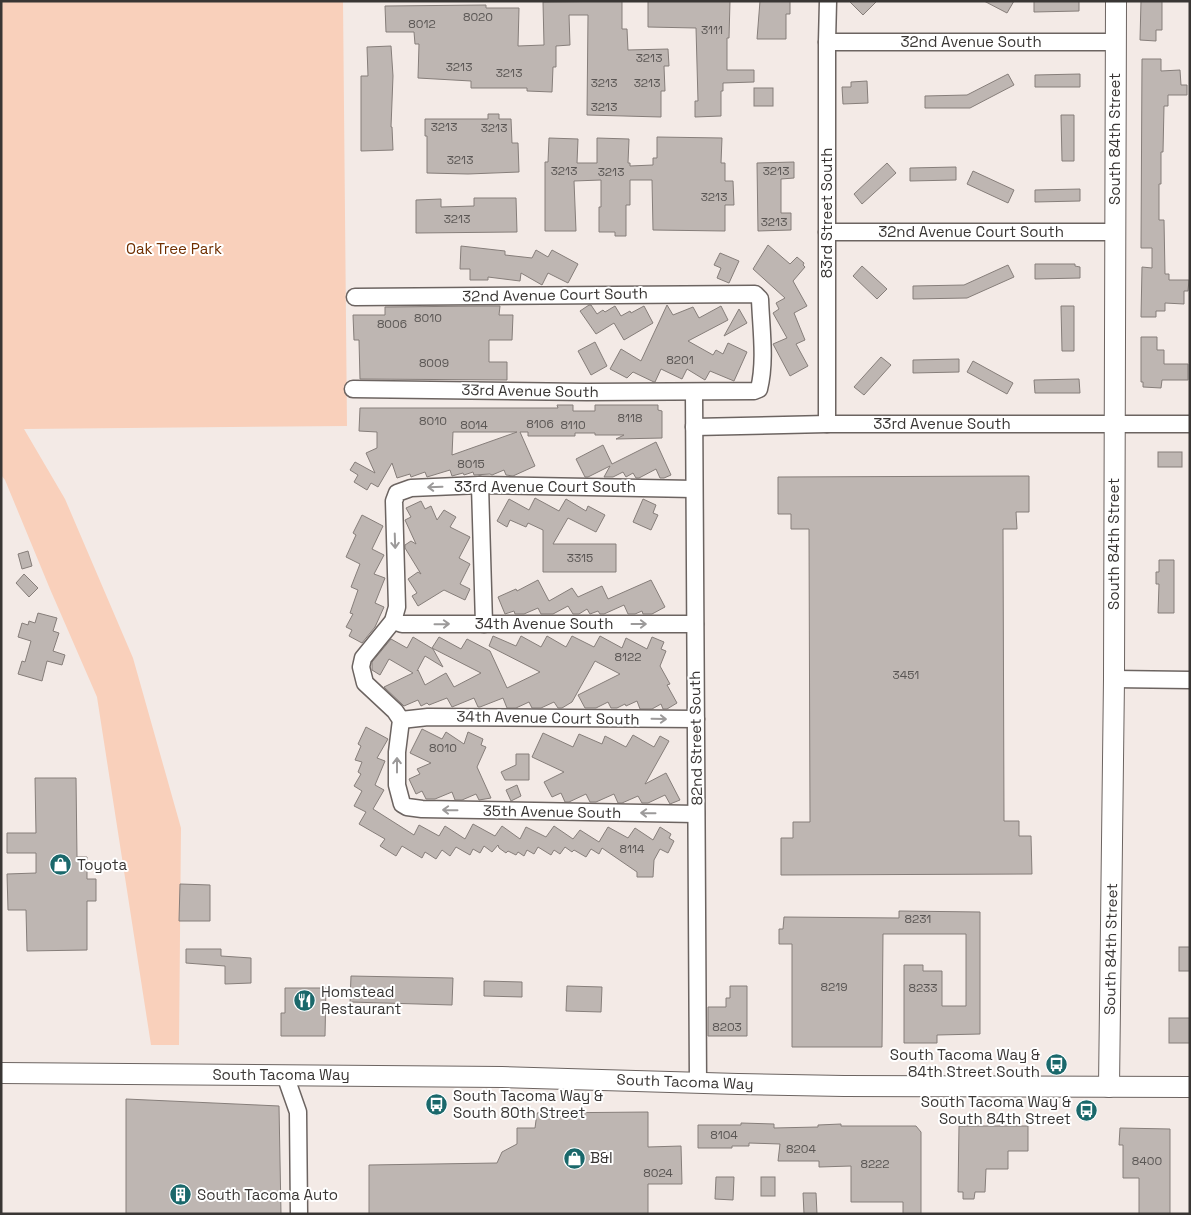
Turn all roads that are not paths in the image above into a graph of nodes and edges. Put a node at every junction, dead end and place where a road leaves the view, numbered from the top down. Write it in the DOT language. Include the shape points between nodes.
graph roads {
  1 [pos="828,1"];
  2 [pos="1116,1"];
  3 [pos="826,42"];
  4 [pos="1116,42"];
  5 [pos="826,232"];
  6 [pos="1115,232"];
  7 [pos="355,297"];
  8 [pos="760,382"];
  9 [pos="353,389"];
  10 [pos="694,392"];
  11 [pos="827,424"];
  12 [pos="1115,424"];
  13 [pos="1190,424"];
  14 [pos="694,427"];
  15 [pos="480,485"];
  16 [pos="694,489"];
  17 [pos="393,621"];
  18 [pos="484,624"];
  19 [pos="695,624"];
  20 [pos="1114,679"];
  21 [pos="1190,680"];
  22 [pos="696,719"];
  23 [pos="401,720"];
  24 [pos="696,814"];
  25 [pos="1,1073"];
  26 [pos="285,1075"];
  27 [pos="698,1083"];
  28 [pos="1109,1087"];
  29 [pos="1190,1087"];
  30 [pos="299,1214"];
  1 -- 3 [label="street, 83rd Street South"];
  2 -- 4 [label="main road, South 84th Street"];
  3 -- 4 [label="street, 32nd Avenue South"];
  3 -- 5 [label="street, 83rd Street South"];
  4 -- 6 [label="main road, South 84th Street"];
  5 -- 6 [label="street, 32nd Avenue Court South"];
  5 -- 11 [label="street, 83rd Street South"];
  6 -- 12 [label="main road, South 84th Street"];
  7 -- 8 [label="street, 32nd Avenue Court South" via="755,294 760,299"];
  8 -- 10 [label="street, 33rd Avenue South" via="759,389 754,391"];
  9 -- 10 [label="street, 33rd Avenue South"];
  10 -- 14 [label="street, 82nd Street South"];
  11 -- 12 [label="street, 33rd Avenue South"];
  11 -- 14 [label="street, 33rd Avenue South"];
  12 -- 13 [label="street, 33rd Avenue South"];
  12 -- 20 [label="main road, South 84th Street"];
  14 -- 16 [label="street, 82nd Street South"];
  15 -- 16 [label="street, 33rd Avenue Court South"];
  15 -- 17 [label="street, 33rd Avenue Court South, one-way" via="411,488 397,493 394,501 397,607"];
  15 -- 18 [label="street"];
  16 -- 19 [label="street, 82nd Street South"];
  17 -- 18 [label="street, 34th Avenue South, one-way" via="402,624"];
  17 -- 23 [label="street" via="363,658 360,667 365,683"];
  18 -- 19 [label="street, 34th Avenue South, one-way"];
  19 -- 22 [label="street, 82nd Street South"];
  20 -- 21 [label="street"];
  20 -- 28 [label="main road, South 84th Street"];
  23 -- 22 [label="street, 34th Avenue Court South, one-way" via="428,717"];
  22 -- 24 [label="street, 82nd Street South"];
  24 -- 23 [label="street, 35th Avenue South, one-way" via="407,807 402,804 397,785"];
  24 -- 27 [label="street, 82nd Street South"];
  25 -- 26 [label="main road, South Tacoma Way"];
  26 -- 27 [label="main road, South Tacoma Way"];
  26 -- 30 [label="street" via="298,1112"];
  27 -- 28 [label="main road, South Tacoma Way"];
  28 -- 29 [label="main road, South Tacoma Way"];
}
